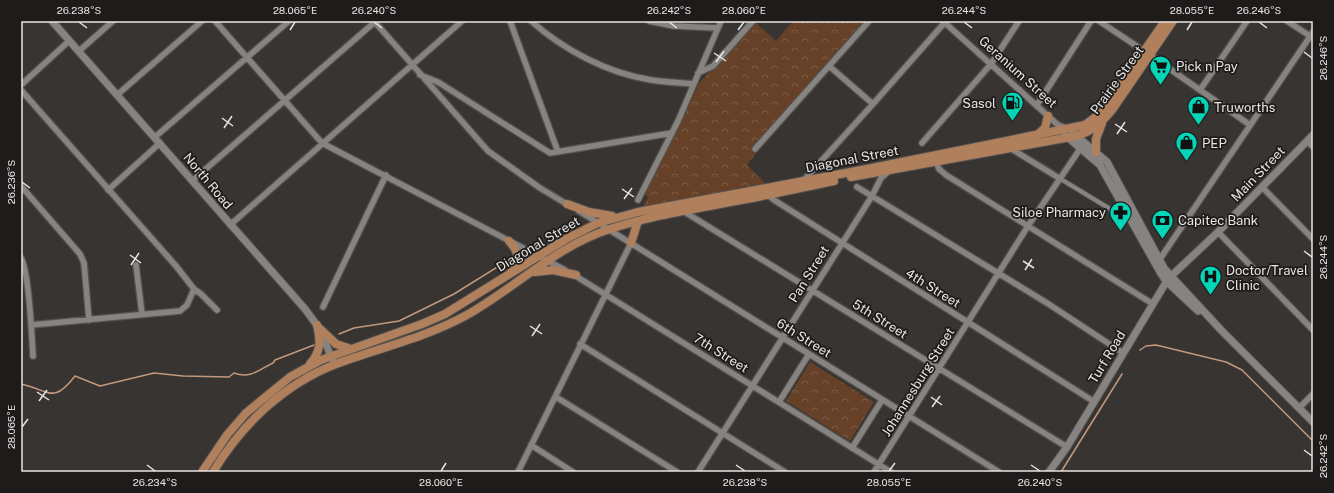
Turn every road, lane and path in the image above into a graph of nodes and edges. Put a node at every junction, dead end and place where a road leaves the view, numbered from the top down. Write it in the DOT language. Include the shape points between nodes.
graph roads {
  1 [pos="52,21"];
  2 [pos="113,21"];
  3 [pos="202,21"];
  4 [pos="215,21"];
  5 [pos="289,21"];
  6 [pos="375,21"];
  7 [pos="462,21"];
  8 [pos="510,21"];
  9 [pos="531,21"];
  10 [pos="649,21"];
  11 [pos="721,21"];
  12 [pos="753,21"];
  13 [pos="868,21"];
  14 [pos="1019,21"];
  15 [pos="1092,21"];
  16 [pos="1098,21"];
  17 [pos="1165,21"];
  18 [pos="1173,21"];
  19 [pos="1247,21"];
  20 [pos="1287,21"];
  21 [pos="945,22"];
  22 [pos="718,28"];
  23 [pos="1312,36"];
  24 [pos="69,41"];
  25 [pos="79,51"];
  26 [pos="1144,52"];
  27 [pos="247,58"];
  28 [pos="991,64"];
  29 [pos="412,65"];
  30 [pos="829,66"];
  31 [pos="698,73"];
  32 [pos="420,75"];
  33 [pos="694,84"];
  34 [pos="21,85"];
  35 [pos="1200,90"];
  36 [pos="22,93"];
  37 [pos="117,95"];
  38 [pos="284,100"];
  39 [pos="874,104"];
  40 [pos="1037,105"];
  41 [pos="1048,116"];
  42 [pos="1102,122"];
  43 [pos="1250,124"];
  44 [pos="1066,131"];
  45 [pos="672,132"];
  46 [pos="1313,135"];
  47 [pos="1036,136"];
  48 [pos="158,140"];
  49 [pos="1307,141"];
  50 [pos="322,143"];
  51 [pos="922,144"];
  52 [pos="1083,145"];
  53 [pos="1313,147"];
  54 [pos="1010,148"];
  55 [pos="755,149"];
  56 [pos="558,152"];
  57 [pos="1096,152"];
  58 [pos="935,159"];
  59 [pos="927,164"];
  60 [pos="889,171"];
  61 [pos="386,175"];
  62 [pos="946,175"];
  63 [pos="1059,178"];
  64 [pos="803,181"];
  65 [pos="192,182"];
  66 [pos="21,186"];
  67 [pos="857,187"];
  68 [pos="1262,187"];
  69 [pos="108,190"];
  70 [pos="766,192"];
  71 [pos="872,196"];
  72 [pos="638,200"];
  73 [pos="567,204"];
  74 [pos="683,211"];
  75 [pos="617,217"];
  76 [pos="638,221"];
  77 [pos="1132,222"];
  78 [pos="598,223"];
  79 [pos="230,225"];
  80 [pos="1028,226"];
  81 [pos="607,229"];
  82 [pos="1218,232"];
  83 [pos="1313,239"];
  84 [pos="509,241"];
  85 [pos="630,243"];
  86 [pos="841,244"];
  87 [pos="538,256"];
  88 [pos="21,258"];
  89 [pos="1160,259"];
  90 [pos="548,261"];
  91 [pos="136,265"];
  92 [pos="530,273"];
  93 [pos="998,273"];
  94 [pos="510,274"];
  95 [pos="576,275"];
  96 [pos="1168,279"];
  97 [pos="194,289"];
  98 [pos="812,290"];
  99 [pos="605,294"];
  100 [pos="1153,304"];
  101 [pos="323,307"];
  102 [pos="217,310"];
  103 [pos="142,314"];
  104 [pos="89,320"];
  105 [pos="968,322"];
  106 [pos="31,325"];
  107 [pos="318,326"];
  108 [pos="1313,330"];
  109 [pos="783,338"];
  110 [pos="580,344"];
  111 [pos="352,349"];
  112 [pos="1123,353"];
  113 [pos="809,354"];
  114 [pos="33,356"];
  115 [pos="331,356"];
  116 [pos="334,365"];
  117 [pos="308,366"];
  118 [pos="939,368"];
  119 [pos="752,386"];
  120 [pos="1313,394"];
  121 [pos="556,397"];
  122 [pos="882,400"];
  123 [pos="1093,401"];
  124 [pos="779,402"];
  125 [pos="1299,408"];
  126 [pos="909,416"];
  127 [pos="1313,422"];
  128 [pos="722,433"];
  129 [pos="531,445"];
  130 [pos="1067,447"];
  131 [pos="852,448"];
  132 [pos="1058,462"];
  133 [pos="879,465"];
  134 [pos="202,472"];
  135 [pos="213,472"];
  136 [pos="518,472"];
  137 [pos="573,472"];
  138 [pos="677,472"];
  139 [pos="698,472"];
  140 [pos="785,472"];
  141 [pos="874,472"];
  142 [pos="891,472"];
  143 [pos="999,472"];
  144 [pos="1049,472"];
  145 [pos="1054,472"];
  1 -- 24 [label="main road, North Road"];
  2 -- 25 [label="street"];
  3 -- 37 [label="street"];
  4 -- 27 [label="street"];
  5 -- 27 [label="street"];
  6 -- 29 [label="street, 6th Street"];
  6 -- 38 [label="street"];
  7 -- 29 [label="street"];
  8 -- 56 [label="street"];
  9 -- 33 [label="street" via="564,45 602,65 650,80"];
  10 -- 22 [label="street" via="674,26"];
  11 -- 22 [label="street"];
  12 -- 31 [label="street" via="713,66"];
  13 -- 30 [label="street"];
  14 -- 28 [label="street"];
  15 -- 40 [label="street"];
  16 -- 26 [label="street"];
  17 -- 26 [label="main road, Prairie Street"];
  18 -- 26 [label="main road, Prairie Street"];
  19 -- 35 [label="street"];
  20 -- 23 [label="street"];
  21 -- 28 [label="street, Geranium Street"];
  21 -- 39 [label="street"];
  22 -- 31 [label="street"];
  23 -- 43 [label="street"];
  24 -- 25 [label="main road, North Road"];
  24 -- 34 [label="street"];
  25 -- 37 [label="main road, North Road"];
  26 -- 35 [label="street"];
  26 -- 42 [label="main road, Prairie Street"];
  26 -- 44 [label="main road, Prairie Street" via="1101,113 1084,125"];
  27 -- 38 [label="street"];
  27 -- 48 [label="street"];
  28 -- 40 [label="street, Geranium Street"];
  28 -- 51 [label="street"];
  29 -- 32 [label="street, 6th Street"];
  29 -- 50 [label="street"];
  30 -- 39 [label="street"];
  30 -- 55 [label="street"];
  31 -- 33 [label="street"];
  32 -- 56 [label="street" via="438,82 544,150 550,153"];
  32 -- 73 [label="street, 6th Street" via="488,151"];
  33 -- 45 [label="street"];
  35 -- 43 [label="street"];
  36 -- 69 [label="street"];
  37 -- 48 [label="main road, North Road"];
  38 -- 50 [label="street"];
  38 -- 65 [label="street"];
  39 -- 64 [label="street"];
  40 -- 41 [label="street, Geranium Street"];
  41 -- 44 [label="street, Geranium Street"];
  41 -- 47 [label="main road" via="1045,128"];
  42 -- 44 [label="main road, Prairie Street" via="1094,129"];
  42 -- 57 [label="main road" via="1096,139"];
  43 -- 89 [label="street"];
  44 -- 47 [label="main road, Diagonal Street"];
  44 -- 52 [label="main road, Geranium Street"];
  44 -- 54 [label="main road, Diagonal Street"];
  45 -- 56 [label="street"];
  45 -- 72 [label="street"];
  46 -- 49 [label="main road, Main Street"];
  47 -- 58 [label="main road, Diagonal Street"];
  48 -- 65 [label="main road, North Road"];
  48 -- 69 [label="street"];
  49 -- 53 [label="street"];
  49 -- 68 [label="main road, Main Street"];
  50 -- 61 [label="street, 7th Street"];
  50 -- 79 [label="street"];
  52 -- 57 [label="main road, Geranium Street"];
  52 -- 63 [label="street, Johannesburg Street"];
  52 -- 77 [label="main road, Geranium Street" via="1100,165"];
  54 -- 58 [label="main road, Diagonal Street"];
  54 -- 63 [label="street"];
  57 -- 89 [label="main road, Geranium Street" via="1111,170"];
  58 -- 59 [label="main road, Diagonal Street"];
  58 -- 62 [label="street" via="939,169"];
  58 -- 64 [label="main road, Diagonal Street"];
  59 -- 60 [label="main road, Diagonal Street"];
  59 -- 62 [label="street"];
  60 -- 70 [label="main road, Diagonal Street"];
  60 -- 71 [label="street, Pan Street" via="881,178"];
  61 -- 84 [label="street, 7th Street"];
  61 -- 101 [label="street"];
  62 -- 80 [label="street"];
  63 -- 77 [label="street"];
  63 -- 80 [label="street, Johannesburg Street"];
  64 -- 70 [label="main road, Diagonal Street"];
  65 -- 79 [label="main road, North Road"];
  66 -- 104 [label="street" via="80,254 84,263"];
  67 -- 71 [label="street"];
  68 -- 82 [label="main road, Main Street"];
  68 -- 83 [label="street"];
  69 -- 97 [label="street"];
  70 -- 74 [label="main road, Diagonal Street"];
  70 -- 75 [label="main road, Diagonal Street"];
  70 -- 86 [label="street, 4th Street"];
  71 -- 86 [label="street, Pan Street"];
  71 -- 93 [label="street"];
  73 -- 75 [label="main road" via="589,212"];
  73 -- 78 [label="street, 6th Street"];
  74 -- 76 [label="main road, Diagonal Street"];
  74 -- 98 [label="street, 5th Street"];
  75 -- 78 [label="main road, Diagonal Street"];
  76 -- 81 [label="main road, Diagonal Street"];
  76 -- 85 [label="main road"];
  77 -- 96 [label="main road, Geranium Street"];
  78 -- 81 [label="street, 6th Street"];
  78 -- 87 [label="main road, Diagonal Street"];
  79 -- 107 [label="main road, North Road"];
  80 -- 93 [label="street, Johannesburg Street"];
  80 -- 100 [label="street"];
  81 -- 85 [label="street, 6th Street"];
  81 -- 90 [label="main road, Diagonal Street" via="567,248"];
  82 -- 96 [label="main road, Main Street"];
  82 -- 108 [label="street"];
  84 -- 87 [label="street, 7th Street"];
  84 -- 94 [label="main road" via="518,256 517,264"];
  85 -- 99 [label="street"];
  85 -- 109 [label="street, 6th Street"];
  86 -- 98 [label="street, Pan Street"];
  86 -- 105 [label="street, 4th Street"];
  87 -- 90 [label="street, 7th Street"];
  87 -- 94 [label="main road, Diagonal Street"];
  88 -- 106 [label="street" via="24,264"];
  89 -- 96 [label="main road, Geranium Street"];
  90 -- 92 [label="main road, Diagonal Street"];
  90 -- 95 [label="street, 7th Street"];
  91 -- 103 [label="street"];
  92 -- 95 [label="main road" via="553,270"];
  92 -- 116 [label="main road, Diagonal Street" via="475,310 447,324 414,339"];
  93 -- 105 [label="street, Johannesburg Street"];
  93 -- 112 [label="street"];
  94 -- 111 [label="main road, Diagonal Street" via="434,320"];
  95 -- 99 [label="street, 7th Street"];
  96 -- 100 [label="main road, Turf Road"];
  96 -- 125 [label="main road"];
  97 -- 102 [label="street"];
  97 -- 103 [label="street" via="183,309"];
  98 -- 109 [label="street, Pan Street"];
  98 -- 118 [label="street, 5th Street"];
  99 -- 110 [label="street"];
  99 -- 119 [label="street, 7th Street"];
  100 -- 112 [label="main road, Turf Road"];
  103 -- 104 [label="street"];
  104 -- 106 [label="street"];
  105 -- 118 [label="street, Johannesburg Street"];
  105 -- 123 [label="street, 4th Street"];
  106 -- 114 [label="street"];
  107 -- 111 [label="main road" via="336,344"];
  107 -- 115 [label="main road, North Road"];
  107 -- 117 [label="main road" via="320,346"];
  109 -- 113 [label="street, 6th Street"];
  109 -- 119 [label="street, Pan Street"];
  110 -- 121 [label="street"];
  110 -- 128 [label="street"];
  111 -- 115 [label="main road, Diagonal Street"];
  112 -- 123 [label="main road, Turf Road"];
  113 -- 122 [label="street, 6th Street"];
  113 -- 124 [label="street"];
  115 -- 116 [label="main road, North Road"];
  115 -- 117 [label="main road, Diagonal Street"];
  116 -- 135 [label="main road, Diagonal Street" via="296,385 269,405 236,439"];
  117 -- 134 [label="main road, Diagonal Street" via="274,389 246,413 227,435"];
  118 -- 126 [label="street, Johannesburg Street"];
  118 -- 130 [label="street, 5th Street"];
  119 -- 124 [label="street, 7th Street"];
  119 -- 128 [label="street, Pan Street"];
  120 -- 125 [label="street"];
  121 -- 129 [label="street"];
  121 -- 138 [label="street"];
  122 -- 126 [label="street, 6th Street"];
  122 -- 131 [label="street"];
  123 -- 130 [label="main road, Turf Road"];
  124 -- 131 [label="street, 7th Street"];
  125 -- 127 [label="main road"];
  126 -- 133 [label="street, Johannesburg Street"];
  126 -- 143 [label="street, 6th Street"];
  128 -- 139 [label="street, Pan Street"];
  128 -- 140 [label="street"];
  129 -- 136 [label="street"];
  129 -- 137 [label="street"];
  130 -- 132 [label="main road, Turf Road"];
  131 -- 133 [label="street, 7th Street"];
  132 -- 144 [label="main road, Turf Road"];
  132 -- 145 [label="main road, Turf Road"];
  133 -- 141 [label="street, Johannesburg Street"];
  133 -- 142 [label="street, 7th Street"];
}
